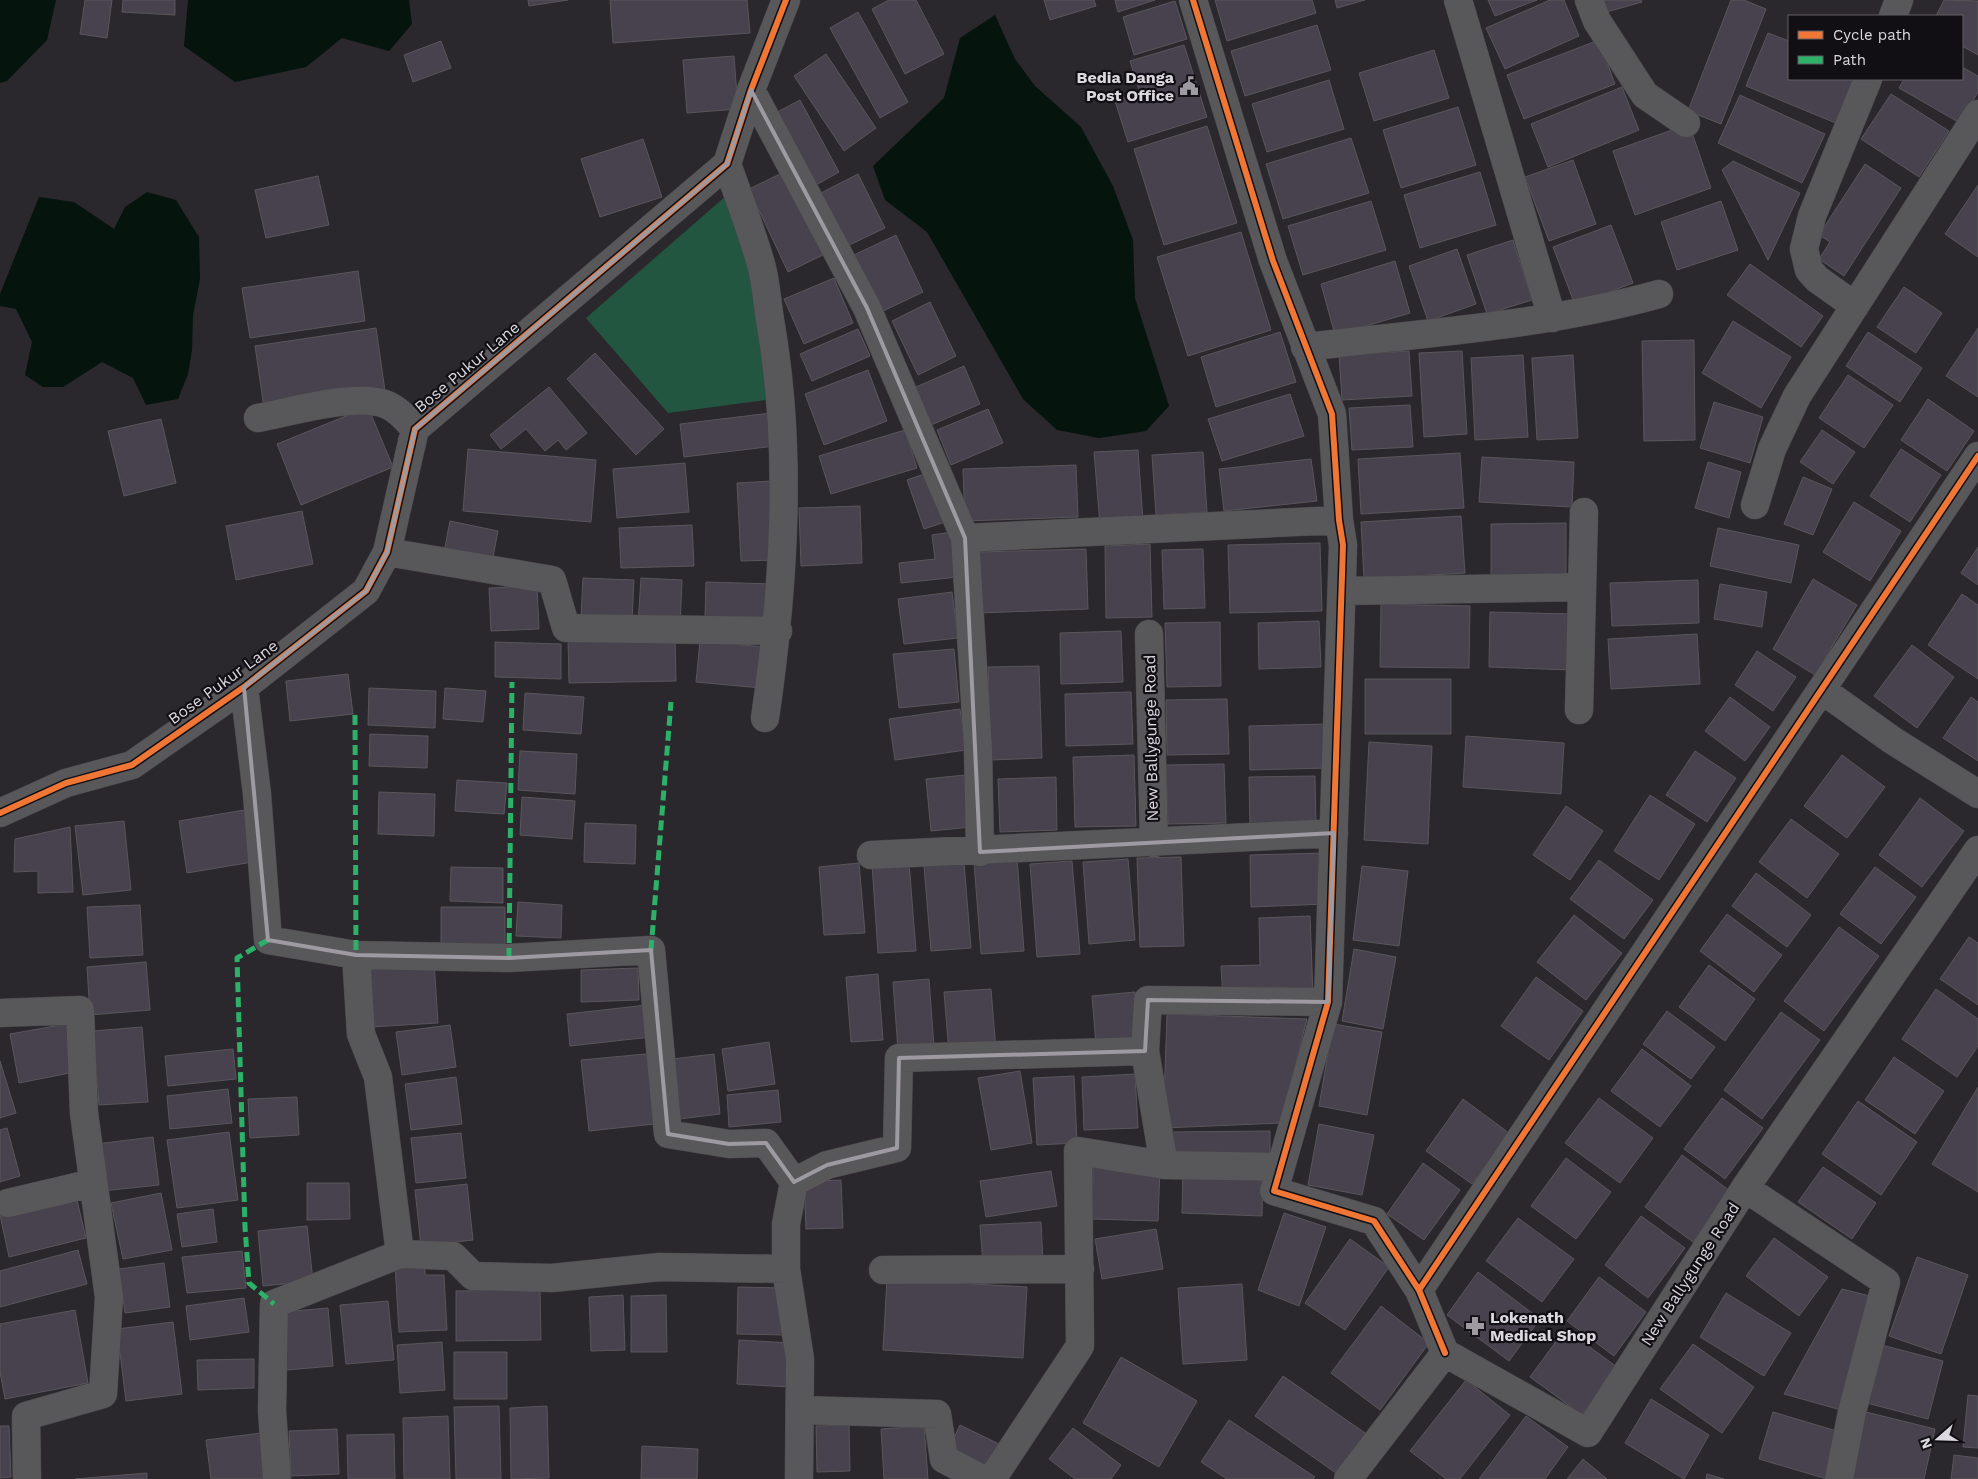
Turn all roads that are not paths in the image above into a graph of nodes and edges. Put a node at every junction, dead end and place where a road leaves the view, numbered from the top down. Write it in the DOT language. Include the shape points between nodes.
graph roads {
  1 [pos="786,0"];
  2 [pos="1193,0"];
  3 [pos="1458,0"];
  4 [pos="1589,0"];
  5 [pos="1899,0"];
  6 [pos="1893,15"];
  7 [pos="1868,80"];
  8 [pos="751,90"];
  9 [pos="1978,114"];
  10 [pos="1686,123"];
  11 [pos="727,164"];
  12 [pos="1659,294"];
  13 [pos="1855,306"];
  14 [pos="1552,318"];
  15 [pos="1305,347"];
  16 [pos="258,418"];
  17 [pos="415,429"];
  18 [pos="1978,456"];
  19 [pos="1755,505"];
  20 [pos="1584,512"];
  21 [pos="1339,520"];
  22 [pos="965,538"];
  23 [pos="387,552"];
  24 [pos="1582,587"];
  25 [pos="1342,591"];
  26 [pos="778,632"];
  27 [pos="1149,634"];
  28 [pos="244,686"];
  29 [pos="1822,690"];
  30 [pos="1579,710"];
  31 [pos="765,718"];
  32 [pos="1978,794"];
  33 [pos="0,813"];
  34 [pos="1334,834"];
  35 [pos="1154,843"];
  36 [pos="1978,850"];
  37 [pos="980,852"];
  38 [pos="871,855"];
  39 [pos="356,955"];
  40 [pos="1328,1002"];
  41 [pos="0,1013"];
  42 [pos="1145,1051"];
  43 [pos="1164,1165"];
  44 [pos="1281,1167"];
  45 [pos="794,1182"];
  46 [pos="93,1184"];
  47 [pos="1746,1188"];
  48 [pos="8,1203"];
  49 [pos="400,1254"];
  50 [pos="786,1269"];
  51 [pos="1080,1269"];
  52 [pos="883,1270"];
  53 [pos="1418,1290"];
  54 [pos="1445,1353"];
  55 [pos="800,1410"];
  56 [pos="28,1479"];
  57 [pos="277,1479"];
  58 [pos="799,1479"];
  59 [pos="982,1479"];
  60 [pos="992,1479"];
  61 [pos="1348,1479"];
  62 [pos="1839,1479"];
  1 -- 8 [label="street"];
  2 -- 15 [label="street" via="1273,261"];
  3 -- 14 [label="street"];
  4 -- 10 [label="street" via="1597,21 1645,95"];
  5 -- 6 [label="street"];
  7 -- 13 [label="street" via="1812,216 1804,249 1809,270 1817,279"];
  8 -- 11 [label="street"];
  8 -- 22 [label="street" via="867,308"];
  9 -- 13 [label="street"];
  11 -- 17 [label="street, Bose Pukur Lane"];
  11 -- 26 [label="street" via="761,265 777,358 783,542"];
  12 -- 14 [label="street"];
  13 -- 19 [label="street" via="1797,396 1772,449"];
  14 -- 15 [label="street"];
  15 -- 21 [label="street" via="1332,414"];
  16 -- 17 [label="street" via="359,400 385,404 402,414"];
  17 -- 23 [label="street, Bose Pukur Lane"];
  18 -- 29 [label="street"];
  20 -- 24 [label="street"];
  21 -- 22 [label="street"];
  21 -- 25 [label="street" via="1343,545"];
  22 -- 37 [label="street" via="978,749"];
  23 -- 26 [label="street" via="552,580 566,628"];
  23 -- 28 [label="street, Bose Pukur Lane" via="366,591"];
  24 -- 25 [label="street"];
  24 -- 30 [label="street"];
  25 -- 34 [label="street"];
  26 -- 31 [label="street"];
  27 -- 35 [label="street, New Ballygunge Road"];
  28 -- 33 [label="street, Bose Pukur Lane" via="132,765 66,783"];
  28 -- 39 [label="street" via="257,794 268,940"];
  29 -- 32 [label="street" via="1892,740"];
  29 -- 53 [label="street"];
  34 -- 35 [label="street"];
  34 -- 40 [label="street"];
  35 -- 37 [label="street"];
  36 -- 47 [label="street, New Ballygunge Road"];
  37 -- 38 [label="street"];
  39 -- 45 [label="street" via="509,958 651,950 668,1134 729,1144 766,1142"];
  39 -- 49 [label="street" via="361,1034 378,1077"];
  40 -- 42 [label="street" via="1148,1000"];
  40 -- 44 [label="street"];
  41 -- 46 [label="street" via="80,1010 84,1113"];
  42 -- 43 [label="street"];
  42 -- 45 [label="street" via="899,1058 898,1148 827,1165"];
  43 -- 44 [label="street"];
  43 -- 51 [label="street" via="1078,1151"];
  44 -- 53 [label="street" via="1274,1191 1374,1221"];
  45 -- 50 [label="street" via="786,1224"];
  46 -- 48 [label="street"];
  46 -- 56 [label="street" via="108,1297 103,1394 26,1416"];
  47 -- 54 [label="street, New Ballygunge Road" via="1588,1433"];
  47 -- 62 [label="street" via="1886,1282 1852,1412"];
  49 -- 50 [label="street" via="453,1256 473,1276 552,1278 660,1267"];
  49 -- 57 [label="street" via="274,1304 272,1412"];
  50 -- 55 [label="street" via="800,1359"];
  51 -- 52 [label="street"];
  51 -- 60 [label="street" via="1080,1346"];
  53 -- 54 [label="street"];
  54 -- 61 [label="street"];
  55 -- 58 [label="street"];
  55 -- 59 [label="street" via="937,1414 944,1459"];
}
